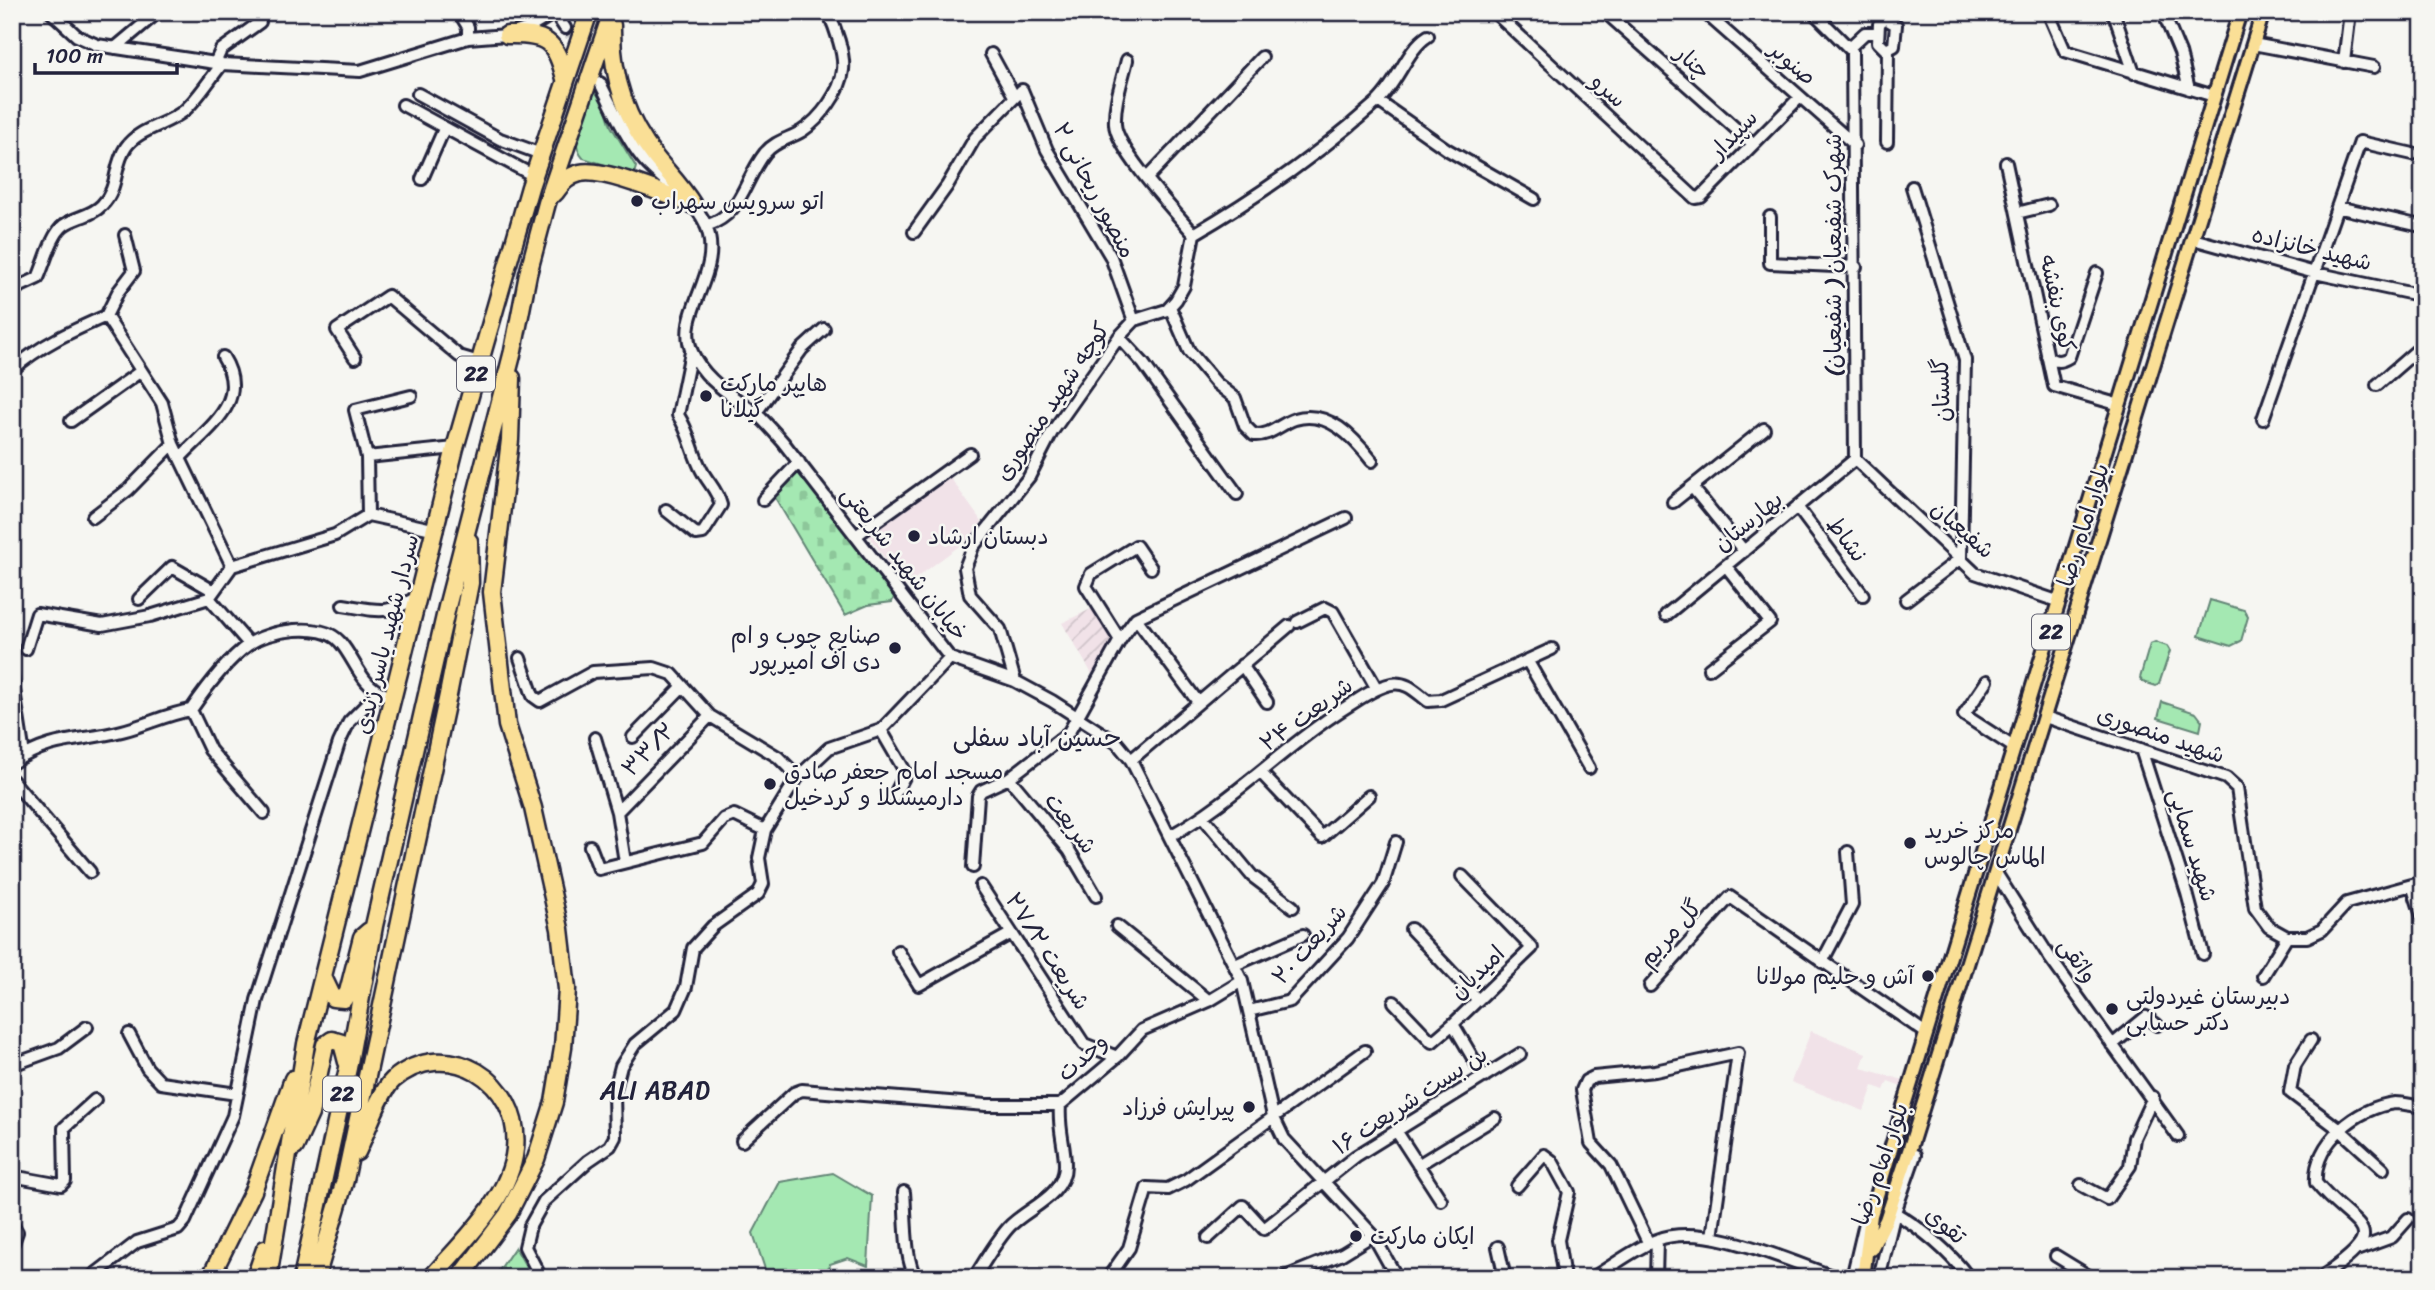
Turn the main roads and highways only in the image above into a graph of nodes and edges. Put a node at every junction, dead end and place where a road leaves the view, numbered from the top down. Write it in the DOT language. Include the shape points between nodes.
graph roads {
  1 [pos="589,12"];
  2 [pos="612,12"];
  3 [pos="2240,12"];
  4 [pos="2263,12"];
  5 [pos="507,35"];
  6 [pos="565,79"];
  7 [pos="547,203"];
  8 [pos="513,351"];
  9 [pos="2094,490"];
  10 [pos="2113,496"];
  11 [pos="469,518"];
  12 [pos="2053,625"];
  13 [pos="2072,630"];
  14 [pos="374,926"];
  15 [pos="324,979"];
  16 [pos="306,1044"];
  17 [pos="348,1068"];
  18 [pos="287,1164"];
  19 [pos="345,1180"];
  20 [pos="280,1207"];
  21 [pos="1869,1252"];
  22 [pos="211,1278"];
  23 [pos="255,1278"];
  24 [pos="268,1278"];
  25 [pos="302,1278"];
  26 [pos="316,1278"];
  27 [pos="431,1278"];
  28 [pos="460,1278"];
  29 [pos="1863,1278"];
  1 -- 6 [label="highway, سردار شهید یاسر زندی / 22"];
  2 -- 7 [label="highway, 22"];
  2 -- 7 [label="highway" via="612,51 622,99 655,157 693,205 648,187 583,172 565,180"];
  3 -- 9 [label="main road, بلوار امام رضا / 22"];
  4 -- 10 [label="main road, بلوار امام رضا"];
  5 -- 6 [label="highway" via="531,34 544,39 560,58"];
  6 -- 15 [label="highway, سردار شهید یاسر زندی / 22" via="479,362 420,595 385,696"];
  7 -- 8 [label="highway, 22"];
  8 -- 11 [label="highway, 22"];
  8 -- 28 [label="highway" via="510,440 492,592 507,725 533,808 560,929 567,989 564,1048 554,1102 536,1159 508,1214"];
  9 -- 10 [label="main road"];
  9 -- 12 [label="main road, بلوار امام رضا / 22"];
  10 -- 13 [label="main road, بلوار امام رضا"];
  11 -- 14 [label="highway, 22"];
  11 -- 19 [label="highway" via="470,583"];
  12 -- 13 [label="main road"];
  12 -- 21 [label="main road, بلوار امام رضا / 22" via="1924,1031 1871,1215"];
  13 -- 21 [label="main road, بلوار امام رضا" via="1893,1211"];
  14 -- 15 [label="highway" via="362,937 344,999 333,998"];
  14 -- 17 [label="highway, 22"];
  15 -- 16 [label="highway, سردار شهید یاسر زندی / 22"];
  16 -- 18 [label="highway, سردار شهید یاسر زندی / 22"];
  16 -- 22 [label="highway" via="253,1191"];
  17 -- 18 [label="highway" via="345,1048 338,1041 328,1042 310,1114"];
  17 -- 25 [label="highway, 22"];
  18 -- 20 [label="highway, سردار شهید یاسر زندی / 22"];
  19 -- 26 [label="highway"];
  19 -- 27 [label="highway" via="391,1082 419,1064 446,1060 469,1065 488,1077 504,1096 514,1123 515,1150 505,1183 476,1227"];
  20 -- 23 [label="highway"];
  20 -- 24 [label="highway, سردار شهید یاسر زندی / 22"];
  21 -- 29 [label="main road"];
}
